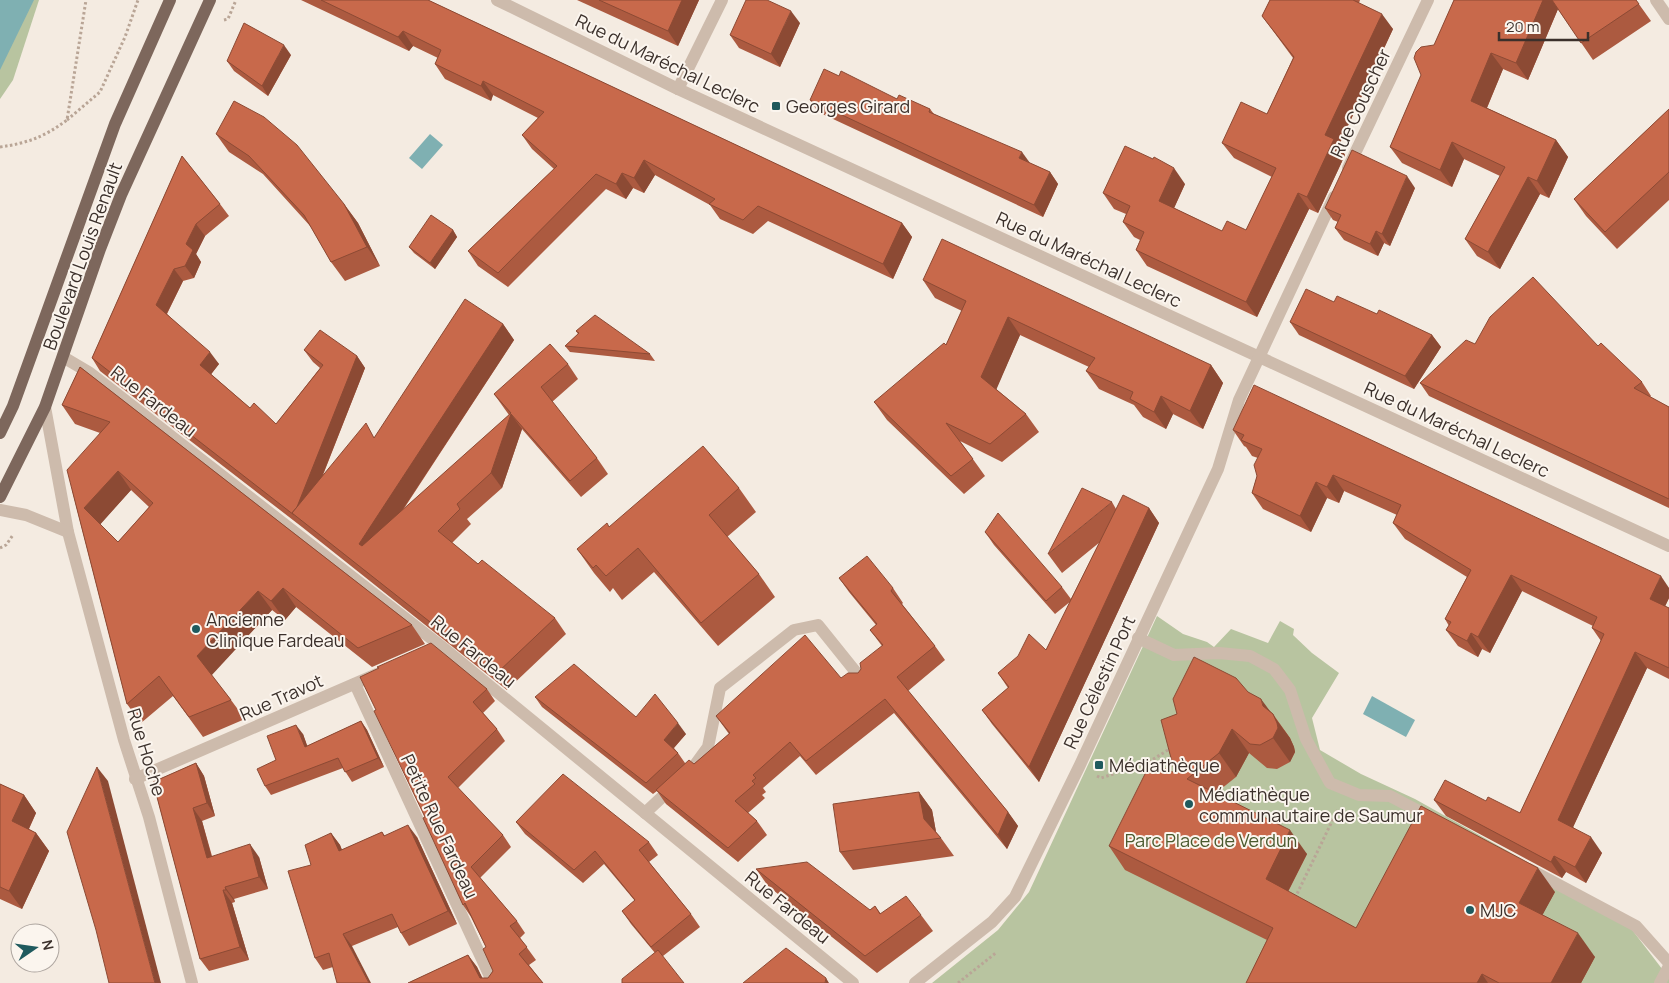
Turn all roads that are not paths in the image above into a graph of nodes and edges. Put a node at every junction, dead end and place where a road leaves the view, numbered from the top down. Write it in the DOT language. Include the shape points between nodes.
graph roads {
  1 [pos="170,0"];
  2 [pos="210,0"];
  3 [pos="497,0"];
  4 [pos="722,0"];
  5 [pos="1428,0"];
  6 [pos="1656,0"];
  7 [pos="1669,19"];
  8 [pos="678,89"];
  9 [pos="1258,356"];
  10 [pos="63,357"];
  11 [pos="46,407"];
  12 [pos="0,433"];
  13 [pos="0,497"];
  14 [pos="0,510"];
  15 [pos="68,532"];
  16 [pos="1669,546"];
  17 [pos="1138,638"];
  18 [pos="441,646"];
  19 [pos="426,653"];
  20 [pos="390,668"];
  21 [pos="863,681"];
  22 [pos="355,684"];
  23 [pos="135,778"];
  24 [pos="645,813"];
  25 [pos="1441,823"];
  26 [pos="1518,863"];
  27 [pos="1669,964"];
  28 [pos="192,983"];
  29 [pos="493,983"];
  30 [pos="854,983"];
  31 [pos="915,983"];
  32 [pos="1660,983"];
  1 -- 12 [label="main road, Boulevard Louis Renault" via="114,124 13,406"];
  2 -- 10 [label="main road, Boulevard Louis Renault" via="121,195"];
  3 -- 8 [label="street, Rue du Maréchal Leclerc"];
  4 -- 8 [label="street"];
  5 -- 9 [label="street, Rue Couscher"];
  6 -- 7 [label="street"];
  8 -- 9 [label="street, Rue du Maréchal Leclerc"];
  9 -- 16 [label="street, Rue du Maréchal Leclerc"];
  9 -- 17 [label="street, Rue Célestin Port" via="1239,400 1218,469"];
  10 -- 11 [label="main road, Boulevard Louis Renault"];
  10 -- 18 [label="street, Rue Fardeau" via="98,380"];
  11 -- 13 [label="main road, Boulevard Louis Renault"];
  11 -- 15 [label="street, Rue Hoche"];
  14 -- 15 [label="street" via="26,515"];
  15 -- 23 [label="street, Rue Hoche"];
  17 -- 25 [label="street" via="1174,655 1219,653 1250,656 1274,669 1290,690 1306,739 1330,783 1359,795 1390,796"];
  17 -- 31 [label="street, Rue Célestin Port" via="1014,897 992,922"];
  18 -- 19 [label="street"];
  18 -- 24 [label="street, Rue Fardeau"];
  20 -- 22 [label="street, Rue Travot"];
  21 -- 24 [label="street" via="818,625 794,630 720,688 708,746 692,769"];
  22 -- 23 [label="street, Rue Travot"];
  22 -- 29 [label="street, Petite Rue Fardeau"];
  23 -- 28 [label="street, Rue Hoche" via="149,817"];
  24 -- 30 [label="street, Rue Fardeau"];
  26 -- 27 [label="street" via="1636,926"];
  27 -- 32 [label="street"];
}
